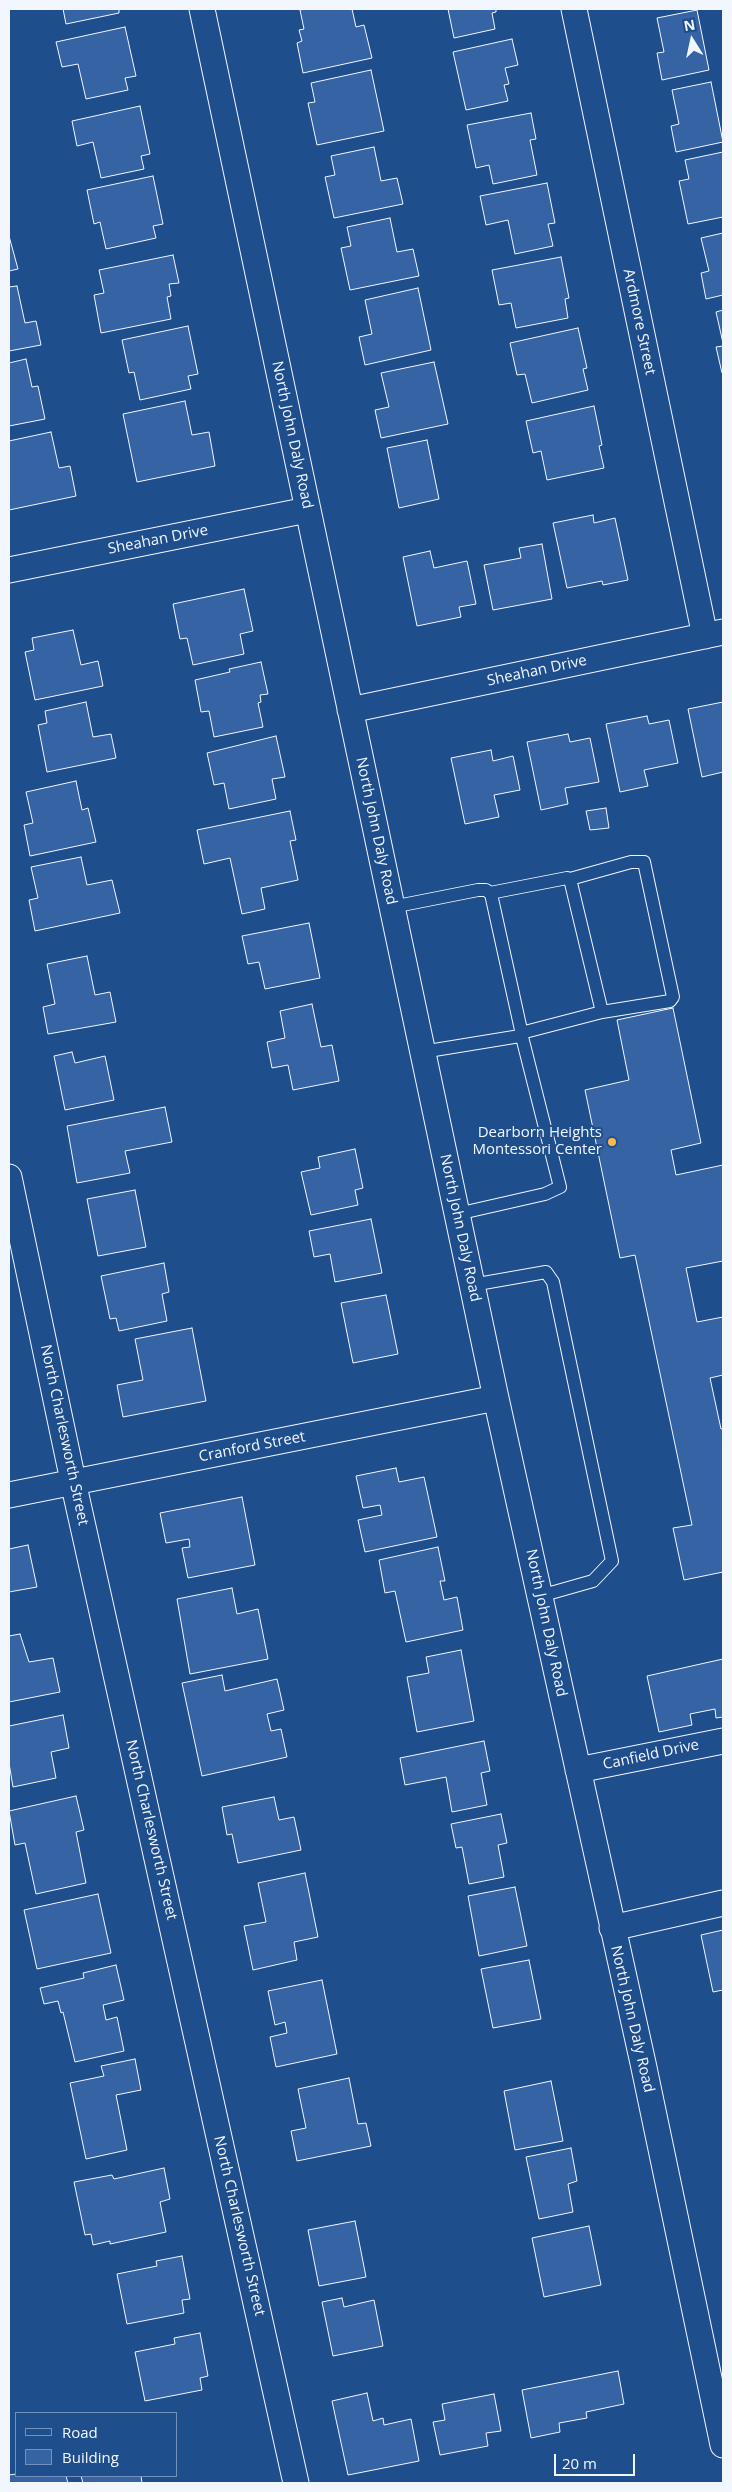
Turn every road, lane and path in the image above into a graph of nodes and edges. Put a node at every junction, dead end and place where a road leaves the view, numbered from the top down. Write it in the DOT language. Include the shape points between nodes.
graph roads {
  1 [pos="202,9"];
  2 [pos="574,9"];
  3 [pos="307,510"];
  4 [pos="9,570"];
  5 [pos="714,634"];
  6 [pos="350,710"];
  7 [pos="570,879"];
  8 [pos="490,893"];
  9 [pos="392,907"];
  10 [pos="602,1012"];
  11 [pos="521,1033"];
  12 [pos="422,1052"];
  13 [pos="9,1177"];
  14 [pos="457,1214"];
  15 [pos="472,1285"];
  16 [pos="496,1398"];
  17 [pos="73,1483"];
  18 [pos="9,1495"];
  19 [pos="540,1596"];
  20 [pos="723,1741"];
  21 [pos="578,1770"];
  22 [pos="723,1903"];
  23 [pos="612,1928"];
  24 [pos="723,2445"];
  25 [pos="296,2483"];
  1 -- 3 [label="street, North John Daly Road"];
  2 -- 5 [label="street, Ardmore Street"];
  3 -- 4 [label="street, Sheahan Drive"];
  3 -- 6 [label="street, North John Daly Road"];
  5 -- 6 [label="street, Sheahan Drive"];
  6 -- 9 [label="street, North John Daly Road"];
  7 -- 8 [label="lane"];
  7 -- 10 [label="lane"];
  7 -- 10 [label="lane" via="631,862 644,862 673,997 670,1001"];
  8 -- 9 [label="lane" via="478,890"];
  8 -- 11 [label="lane"];
  9 -- 12 [label="street, North John Daly Road"];
  10 -- 11 [label="lane"];
  11 -- 12 [label="lane" via="520,1036"];
  11 -- 14 [label="lane" via="560,1187 545,1194"];
  12 -- 14 [label="street, North John Daly Road"];
  13 -- 17 [label="street, North Charlesworth Street"];
  14 -- 15 [label="street, North John Daly Road"];
  15 -- 16 [label="street, North John Daly Road"];
  15 -- 19 [label="lane" via="546,1272 553,1282 612,1561 593,1581"];
  16 -- 17 [label="street, Cranford Street"];
  16 -- 19 [label="street, North John Daly Road"];
  17 -- 18 [label="street, Cranford Street"];
  17 -- 25 [label="street, North Charlesworth Street"];
  19 -- 21 [label="street, North John Daly Road"];
  20 -- 21 [label="street, Canfield Drive"];
  21 -- 23 [label="street, North John Daly Road"];
  22 -- 23 [label="street"];
  23 -- 24 [label="street, North John Daly Road"];
}
